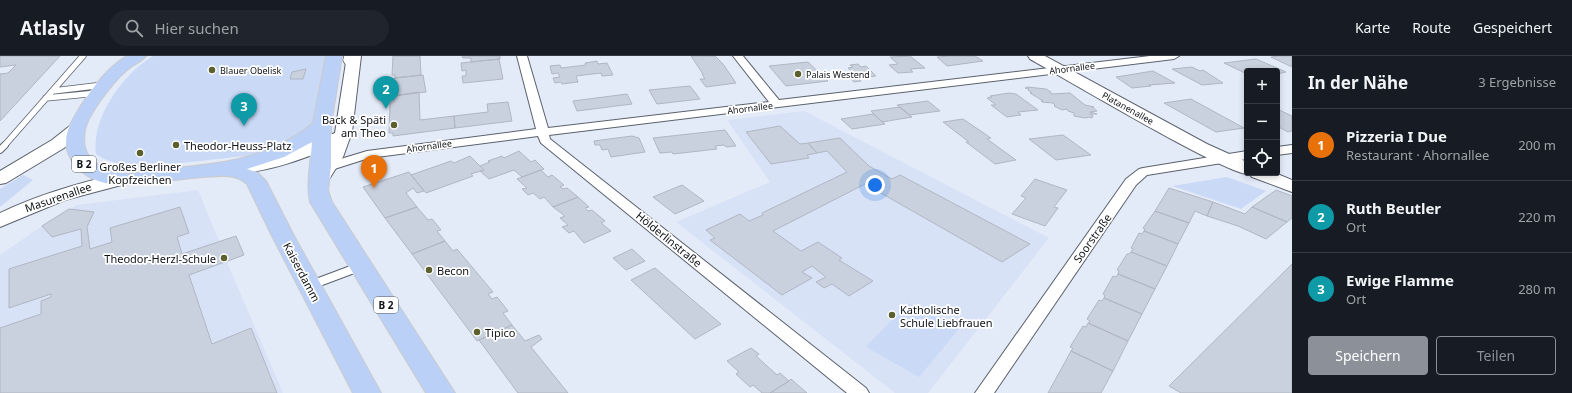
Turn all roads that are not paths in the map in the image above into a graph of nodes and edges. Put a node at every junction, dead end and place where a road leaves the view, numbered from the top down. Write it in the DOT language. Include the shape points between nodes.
graph roads {
  1 [pos="83,56"];
  2 [pos="334,56"];
  3 [pos="347,56"];
  4 [pos="522,56"];
  5 [pos="738,56"];
  6 [pos="1035,56"];
  7 [pos="1174,56"];
  8 [pos="135,57"];
  9 [pos="353,63"];
  10 [pos="1059,70"];
  11 [pos="100,89"];
  12 [pos="53,91"];
  13 [pos="46,98"];
  14 [pos="776,104"];
  15 [pos="322,125"];
  16 [pos="77,128"];
  17 [pos="344,132"];
  18 [pos="543,132"];
  19 [pos="321,145"];
  20 [pos="1292,148"];
  21 [pos="0,150"];
  22 [pos="1280,150"];
  23 [pos="1244,155"];
  24 [pos="1222,158"];
  25 [pos="1244,167"];
  26 [pos="226,168"];
  27 [pos="324,174"];
  28 [pos="1266,176"];
  29 [pos="0,179"];
  30 [pos="119,180"];
  31 [pos="1292,186"];
  32 [pos="0,221"];
  33 [pos="361,266"];
  34 [pos="309,286"];
  35 [pos="367,393"];
  36 [pos="441,393"];
  37 [pos="860,393"];
  38 [pos="984,393"];
  1 -- 12 [label="lane"];
  2 -- 15 [label="main road, B 2"];
  3 -- 9 [label="lane" via="346,60"];
  4 -- 18 [label="street, Hölderlinstraße"];
  5 -- 14 [label="street"];
  6 -- 10 [label="main road, Platanenallee"];
  7 -- 10 [label="street, Ahornallee"];
  8 -- 11 [label="main road, B 2"];
  9 -- 17 [label="main road"];
  10 -- 14 [label="street, Ahornallee"];
  10 -- 24 [label="main road, Platanenallee"];
  11 -- 12 [label="lane"];
  11 -- 13 [label="lane"];
  11 -- 16 [label="main road, B 2"];
  12 -- 13 [label="lane"];
  13 -- 21 [label="lane"];
  14 -- 18 [label="street, Ahornallee"];
  15 -- 19 [label="main road, B 2"];
  15 -- 26 [label="main road" via="310,136 291,146"];
  16 -- 29 [label="main road" via="58,144"];
  16 -- 30 [label="main road, B 2" via="76,150 81,161 92,171"];
  17 -- 19 [label="main road"];
  17 -- 27 [label="main road" via="341,144"];
  18 -- 27 [label="street, Ahornallee" via="367,155"];
  18 -- 37 [label="street, Hölderlinstraße" via="545,140"];
  19 -- 26 [label="main road" via="274,161"];
  19 -- 27 [label="main road, B 2"];
  20 -- 22 [label="street"];
  23 -- 24 [label="street, Soorstraße"];
  24 -- 25 [label="main road, Platanenallee"];
  24 -- 38 [label="street, Soorstraße" via="1143,172 1131,182"];
  26 -- 30 [label="main road, B 2"];
  26 -- 34 [label="main road, Kaiserdamm / B 2" via="256,181"];
  27 -- 33 [label="main road, B 2" via="318,190 320,202"];
  28 -- 31 [label="main road"];
  30 -- 32 [label="main road, Masurenallee" via="86,186 50,198"];
  33 -- 34 [label="lane"];
  33 -- 36 [label="main road, B 2"];
  34 -- 35 [label="main road, Kaiserdamm / B 2"];
}
